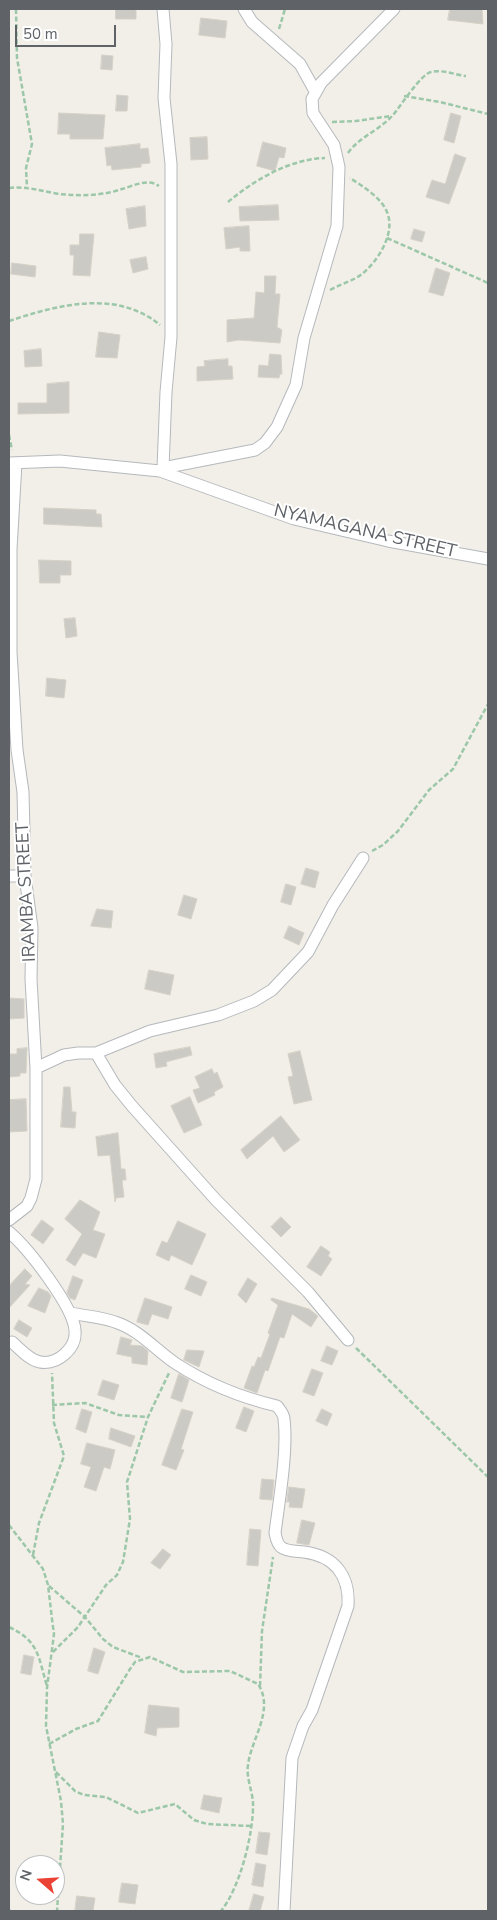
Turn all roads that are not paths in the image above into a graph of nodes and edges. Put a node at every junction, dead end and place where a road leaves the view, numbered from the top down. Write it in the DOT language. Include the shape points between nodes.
graph roads {
  1 [pos="163,9"];
  2 [pos="244,9"];
  3 [pos="394,9"];
  4 [pos="315,91"];
  5 [pos="12,463"];
  6 [pos="162,469"];
  7 [pos="488,559"];
  8 [pos="13,751"];
  9 [pos="363,858"];
  10 [pos="9,876"];
  11 [pos="26,876"];
  12 [pos="96,1054"];
  13 [pos="36,1068"];
  14 [pos="9,1220"];
  15 [pos="9,1232"];
  16 [pos="70,1313"];
  17 [pos="348,1340"];
  18 [pos="12,1342"];
  19 [pos="284,1911"];
  1 -- 6 [label="street" via="166,44 164,98 171,164 171,337"];
  2 -- 4 [label="street" via="252,22 300,64"];
  3 -- 4 [label="street"];
  4 -- 6 [label="street" via="312,108 334,145 338,166 337,226 304,338 296,385 286,410 265,443 245,454"];
  5 -- 6 [label="street, NYAMAGANA STREET" via="60,461"];
  5 -- 8 [label="street, IRAMBA STREET" via="10,652"];
  6 -- 7 [label="street, NYAMAGANA STREET" via="294,519 388,541"];
  8 -- 11 [label="street, IRAMBA STREET" via="23,792"];
  9 -- 12 [label="street" via="308,952 272,990 218,1015 150,1032"];
  10 -- 11 [label="street"];
  11 -- 13 [label="street, IRAMBA STREET" via="32,928"];
  12 -- 13 [label="street" via="64,1055"];
  12 -- 17 [label="street" via="115,1086 132,1106 216,1200 308,1292"];
  13 -- 14 [label="street, IRAMBA STREET" via="36,1179 27,1206"];
  15 -- 16 [label="street" via="34,1259"];
  16 -- 18 [label="street" via="76,1330 75,1341 71,1349 52,1361 40,1362 31,1358"];
  16 -- 19 [label="street" via="115,1322 175,1363 238,1396 277,1406 284,1418 275,1533 280,1546 331,1561 349,1588 348,1606 292,1758"];
}
